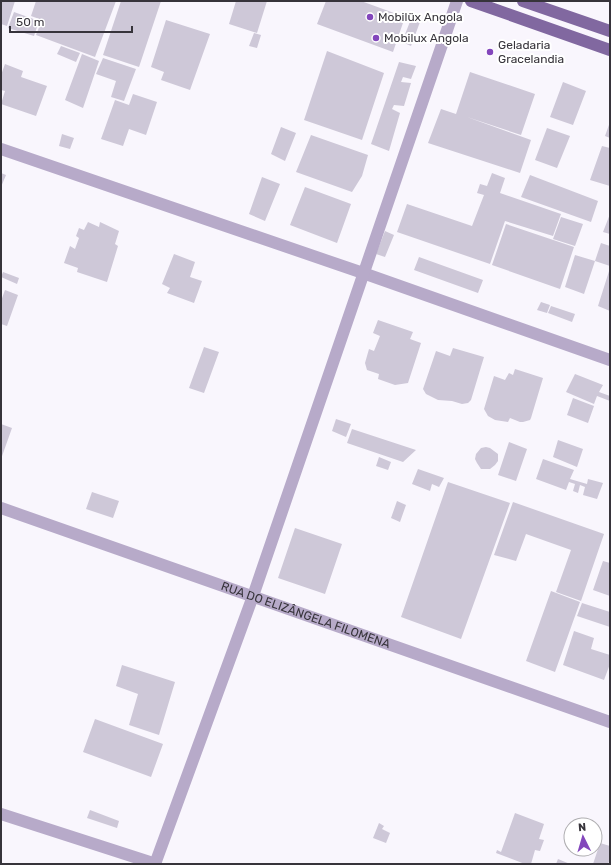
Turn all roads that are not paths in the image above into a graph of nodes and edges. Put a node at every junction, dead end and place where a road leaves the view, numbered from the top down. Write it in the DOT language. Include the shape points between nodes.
graph roads {
  1 [pos="457,1"];
  2 [pos="471,1"];
  3 [pos="523,1"];
  4 [pos="610,31"];
  5 [pos="610,50"];
  6 [pos="1,149"];
  7 [pos="363,273"];
  8 [pos="610,360"];
  9 [pos="1,508"];
  10 [pos="253,596"];
  11 [pos="610,722"];
  12 [pos="1,814"];
  13 [pos="155,864"];
  1 -- 7 [label="street"];
  2 -- 5 [label="main road"];
  3 -- 4 [label="main road"];
  6 -- 7 [label="street"];
  7 -- 8 [label="street"];
  7 -- 10 [label="street"];
  9 -- 10 [label="street, RUA DO ELIZÂNGELA FILOMENA"];
  10 -- 11 [label="street, RUA DO ELIZÂNGELA FILOMENA"];
  10 -- 13 [label="street"];
  12 -- 13 [label="street"];
}
